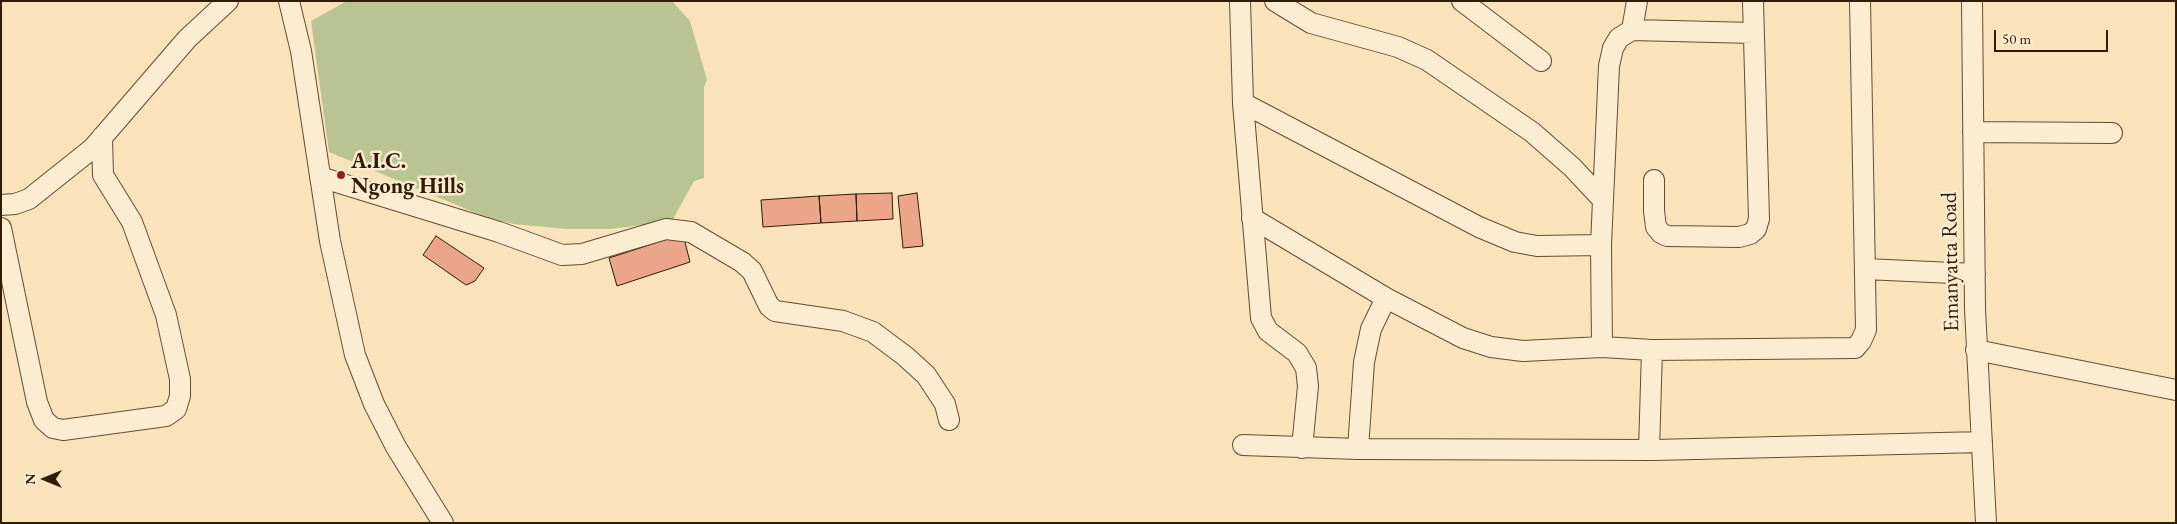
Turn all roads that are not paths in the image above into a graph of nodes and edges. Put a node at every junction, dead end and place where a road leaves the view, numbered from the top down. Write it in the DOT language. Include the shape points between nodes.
graph roads {
  1 [pos="228,1"];
  2 [pos="289,1"];
  3 [pos="1240,1"];
  4 [pos="1275,1"];
  5 [pos="1462,1"];
  6 [pos="1637,1"];
  7 [pos="1753,1"];
  8 [pos="1860,1"];
  9 [pos="1972,1"];
  10 [pos="1632,30"];
  11 [pos="1753,33"];
  12 [pos="1541,61"];
  13 [pos="1244,104"];
  14 [pos="1973,132"];
  15 [pos="2112,133"];
  16 [pos="102,137"];
  17 [pos="320,177"];
  18 [pos="1654,180"];
  19 [pos="1602,199"];
  20 [pos="1,205"];
  21 [pos="1252,218"];
  22 [pos="1,228"];
  23 [pos="1601,245"];
  24 [pos="1865,268"];
  25 [pos="1975,274"];
  26 [pos="1386,298"];
  27 [pos="1602,347"];
  28 [pos="1652,350"];
  29 [pos="1976,350"];
  30 [pos="2176,390"];
  31 [pos="949,420"];
  32 [pos="1982,442"];
  33 [pos="1244,446"];
  34 [pos="1302,448"];
  35 [pos="1358,448"];
  36 [pos="1649,450"];
  37 [pos="443,523"];
  38 [pos="1986,523"];
  1 -- 16 [label="street" via="187,39"];
  2 -- 17 [label="street" via="301,51"];
  3 -- 13 [label="street"];
  4 -- 19 [label="street" via="1311,23 1398,47 1427,60 1532,132"];
  5 -- 12 [label="street"];
  6 -- 10 [label="street"];
  7 -- 11 [label="street"];
  8 -- 24 [label="street"];
  9 -- 14 [label="street, Emanyatta Road"];
  10 -- 11 [label="street"];
  10 -- 19 [label="street" via="1619,38 1609,66"];
  11 -- 18 [label="street" via="1759,219 1756,229 1739,237 1667,236 1656,226"];
  13 -- 21 [label="street"];
  13 -- 23 [label="street" via="1479,227 1515,242 1537,246"];
  14 -- 15 [label="street"];
  14 -- 25 [label="street, Emanyatta Road"];
  16 -- 20 [label="street" via="93,148 29,199"];
  16 -- 22 [label="street" via="102,175 132,222 166,315 180,379 176,409 166,416 63,430 53,428 44,420 37,402"];
  17 -- 31 [label="street" via="562,254 582,254 666,229 691,232 752,270 769,306 775,311 843,321 873,332 926,375 945,404"];
  17 -- 37 [label="street" via="355,356 396,447"];
  19 -- 23 [label="street"];
  21 -- 26 [label="street"];
  21 -- 34 [label="street" via="1261,318 1268,331 1297,353 1306,368 1308,386"];
  23 -- 27 [label="street"];
  24 -- 25 [label="street"];
  24 -- 28 [label="street" via="1866,330 1855,348"];
  25 -- 29 [label="street, Emanyatta Road"];
  26 -- 27 [label="street" via="1463,338 1491,347 1523,351"];
  26 -- 35 [label="street" via="1371,329 1364,362"];
  27 -- 28 [label="street"];
  28 -- 36 [label="street"];
  29 -- 30 [label="street"];
  29 -- 32 [label="street, Emanyatta Road"];
  32 -- 36 [label="street"];
  32 -- 38 [label="street, Emanyatta Road"];
  33 -- 34 [label="street"];
  34 -- 35 [label="street"];
  35 -- 36 [label="street"];
}
